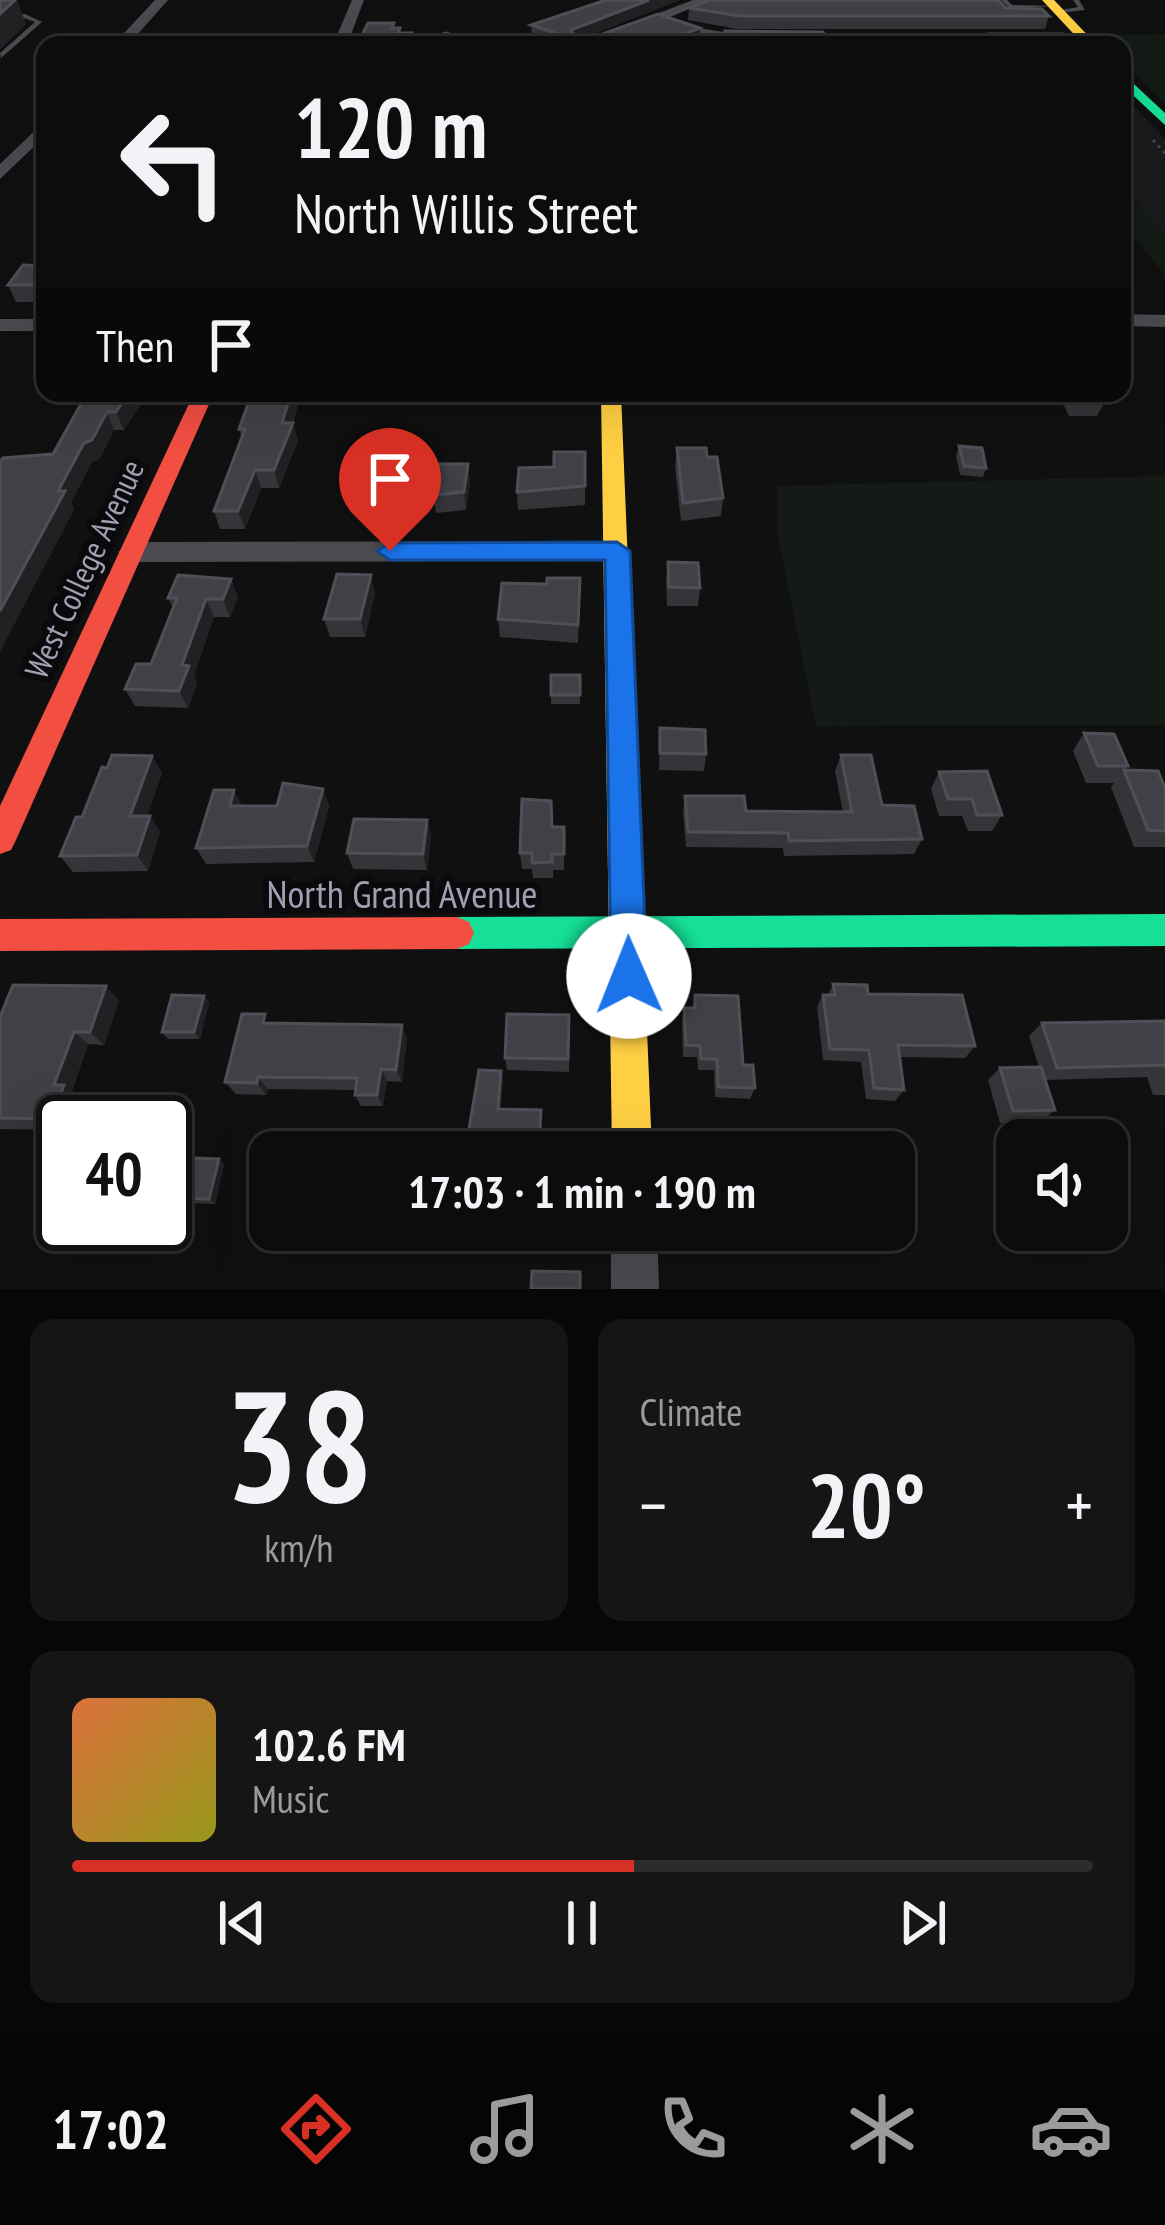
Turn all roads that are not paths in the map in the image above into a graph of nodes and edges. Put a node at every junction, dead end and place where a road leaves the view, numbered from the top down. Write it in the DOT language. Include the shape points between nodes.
graph roads {
  1 [pos="162,0"];
  2 [pos="358,0"];
  3 [pos="705,0"];
  4 [pos="1004,0"];
  5 [pos="1059,4"];
  6 [pos="0,16"];
  7 [pos="658,17"];
  8 [pos="128,36"];
  9 [pos="344,36"];
  10 [pos="606,36"];
  11 [pos="723,36"];
  12 [pos="1083,36"];
  13 [pos="1,56"];
  14 [pos="1131,86"];
  15 [pos="1165,121"];
  16 [pos="36,136"];
  17 [pos="0,174"];
  18 [pos="1131,320"];
  19 [pos="1165,321"];
  20 [pos="0,325"];
  21 [pos="36,325"];
  22 [pos="200,402"];
  23 [pos="611,402"];
  24 [pos="617,551"];
  25 [pos="132,552"];
  26 [pos="0,841"];
  27 [pos="1165,930"];
  28 [pos="628,933"];
  29 [pos="0,935"];
  30 [pos="632,1131"];
  31 [pos="634,1251"];
  32 [pos="635,1289"];
  1 -- 8 [label="street"];
  2 -- 9 [label="street"];
  3 -- 7 [label="street"];
  4 -- 5 [label="lane" via="1010,7"];
  5 -- 12 [label="street"];
  6 -- 13 [label="lane" via="39,22"];
  7 -- 10 [label="street"];
  7 -- 11 [label="street"];
  14 -- 15 [label="street"];
  16 -- 17 [label="street"];
  18 -- 19 [label="street"];
  20 -- 21 [label="street"];
  22 -- 25 [label="street, West College Avenue"];
  23 -- 24 [label="street"];
  24 -- 25 [label="street"];
  24 -- 28 [label="street"];
  25 -- 26 [label="street, West College Avenue"];
  27 -- 28 [label="street, North Grand Avenue"];
  28 -- 29 [label="street, North Grand Avenue"];
  28 -- 30 [label="street"];
  31 -- 32 [label="street"];
}
